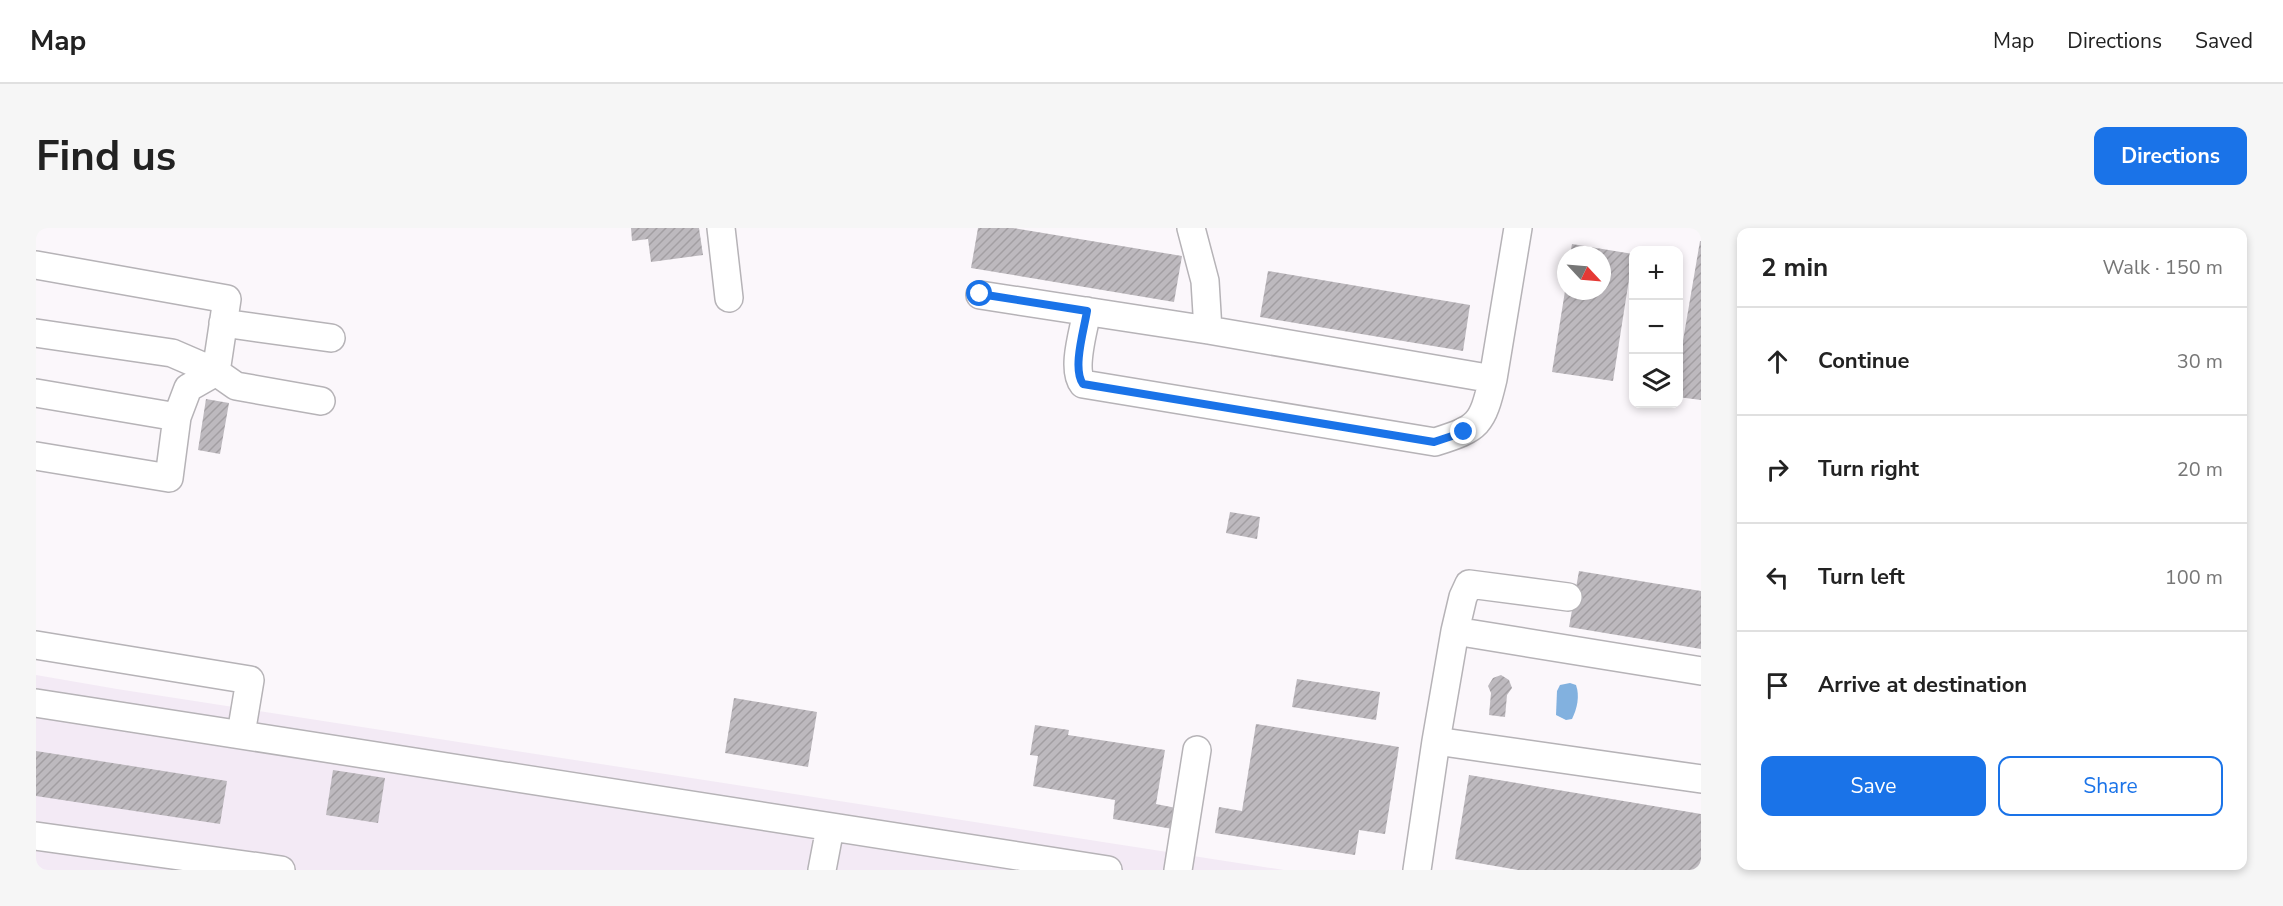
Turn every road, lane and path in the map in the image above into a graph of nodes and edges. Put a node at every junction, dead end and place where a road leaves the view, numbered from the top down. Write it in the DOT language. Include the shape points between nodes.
graph roads {
  1 [pos="721,228"];
  2 [pos="1191,228"];
  3 [pos="1518,228"];
  4 [pos="36,264"];
  5 [pos="36,286"];
  6 [pos="980,294"];
  7 [pos="729,298"];
  8 [pos="1087,311"];
  9 [pos="223,323"];
  10 [pos="1208,330"];
  11 [pos="36,333"];
  12 [pos="331,338"];
  13 [pos="216,372"];
  14 [pos="1493,379"];
  15 [pos="36,393"];
  16 [pos="321,401"];
  17 [pos="177,417"];
  18 [pos="36,456"];
  19 [pos="1568,597"];
  20 [pos="1455,630"];
  21 [pos="36,645"];
  22 [pos="1701,670"];
  23 [pos="36,703"];
  24 [pos="241,734"];
  25 [pos="1436,741"];
  26 [pos="1197,750"];
  27 [pos="1701,779"];
  28 [pos="830,828"];
  29 [pos="36,836"];
  30 [pos="281,870"];
  31 [pos="822,870"];
  32 [pos="1108,870"];
  33 [pos="1178,870"];
  34 [pos="1417,870"];
  1 -- 7 [label="lane"];
  2 -- 10 [label="lane" via="1205,281"];
  3 -- 14 [label="lane"];
  4 -- 5 [label="lane"];
  4 -- 9 [label="lane" via="227,299"];
  6 -- 8 [label="lane"];
  8 -- 10 [label="lane"];
  8 -- 14 [label="lane" via="1078,366 1078,378 1083,384 1434,442 1476,425 1486,410"];
  9 -- 12 [label="lane"];
  9 -- 13 [label="lane"];
  10 -- 14 [label="lane"];
  11 -- 13 [label="lane" via="172,352"];
  13 -- 16 [label="lane" via="236,386"];
  13 -- 17 [label="lane" via="188,388"];
  15 -- 17 [label="lane"];
  17 -- 18 [label="lane" via="169,478"];
  19 -- 20 [label="lane" via="1469,584"];
  20 -- 22 [label="lane"];
  20 -- 25 [label="lane"];
  21 -- 24 [label="lane" via="250,680"];
  23 -- 24 [label="lane"];
  24 -- 28 [label="lane"];
  25 -- 27 [label="lane"];
  25 -- 34 [label="lane"];
  26 -- 33 [label="lane"];
  28 -- 31 [label="lane"];
  28 -- 32 [label="lane"];
  29 -- 30 [label="lane"];
}
